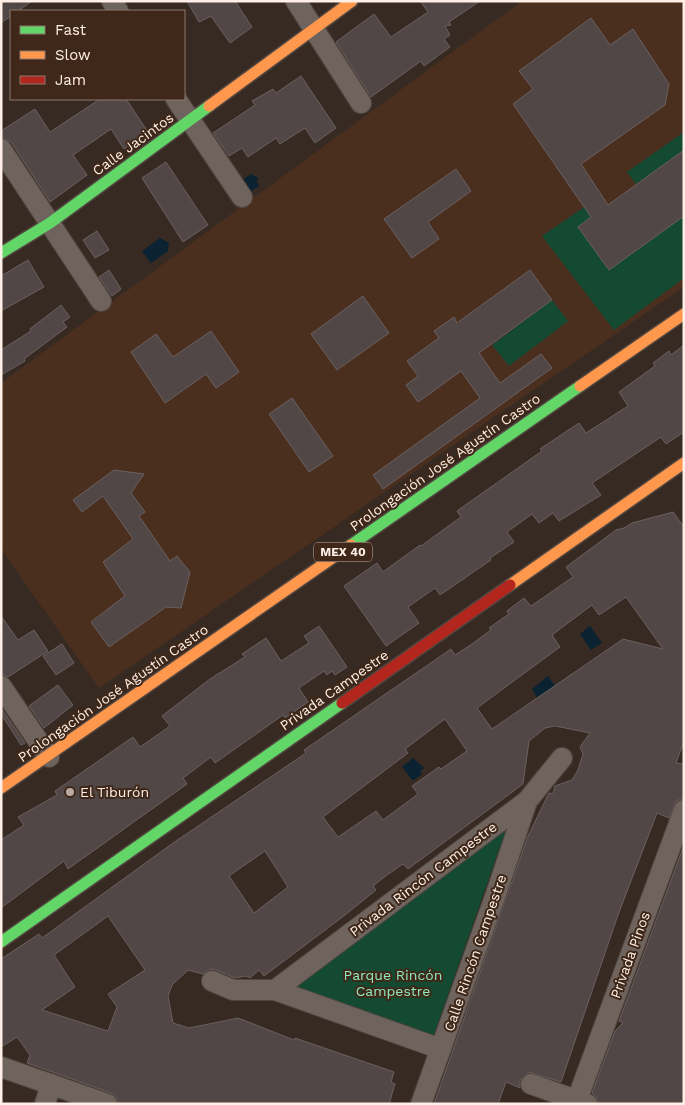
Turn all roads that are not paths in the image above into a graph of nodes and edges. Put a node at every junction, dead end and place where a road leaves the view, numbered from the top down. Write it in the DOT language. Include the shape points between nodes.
graph roads {
  1 [pos="296,1"];
  2 [pos="352,1"];
  3 [pos="314,29"];
  4 [pos="177,100"];
  5 [pos="361,103"];
  6 [pos="190,120"];
  7 [pos="1,149"];
  8 [pos="242,197"];
  9 [pos="50,223"];
  10 [pos="1,253"];
  11 [pos="101,301"];
  12 [pos="684,314"];
  13 [pos="684,463"];
  14 [pos="1,686"];
  15 [pos="48,757"];
  16 [pos="562,758"];
  17 [pos="1,788"];
  18 [pos="527,801"];
  19 [pos="684,810"];
  20 [pos="1,942"];
  21 [pos="212,981"];
  22 [pos="275,990"];
  23 [pos="441,1049"];
  24 [pos="1,1067"];
  25 [pos="51,1084"];
  26 [pos="531,1084"];
  27 [pos="582,1102"];
  28 [pos="46,1104"];
  29 [pos="107,1104"];
  30 [pos="421,1104"];
  1 -- 3 [label="street"];
  2 -- 3 [label="main road, Calle Jacintos"];
  3 -- 5 [label="street"];
  3 -- 6 [label="main road, Calle Jacintos"];
  4 -- 6 [label="street"];
  6 -- 8 [label="street"];
  6 -- 9 [label="main road, Calle Jacintos"];
  7 -- 9 [label="street"];
  9 -- 10 [label="main road, Calle Jacintos"];
  9 -- 11 [label="street"];
  12 -- 15 [label="main road, Prolongación José Agustín Castro / MEX 40"];
  13 -- 20 [label="main road, Privada Campestre"];
  14 -- 15 [label="street"];
  15 -- 17 [label="main road, Prolongación José Agustín Castro / MEX 40"];
  16 -- 18 [label="street, Privada Rincón Campestre"];
  18 -- 22 [label="street, Privada Rincón Campestre"];
  18 -- 23 [label="street, Calle Rincón Campestre"];
  19 -- 27 [label="street, Privada Pinos"];
  21 -- 22 [label="street" via="232,990"];
  22 -- 23 [label="street"];
  23 -- 30 [label="street, Calle Rincón Campestre"];
  24 -- 25 [label="street"];
  25 -- 28 [label="street"];
  25 -- 29 [label="street"];
  26 -- 27 [label="street"];
}
